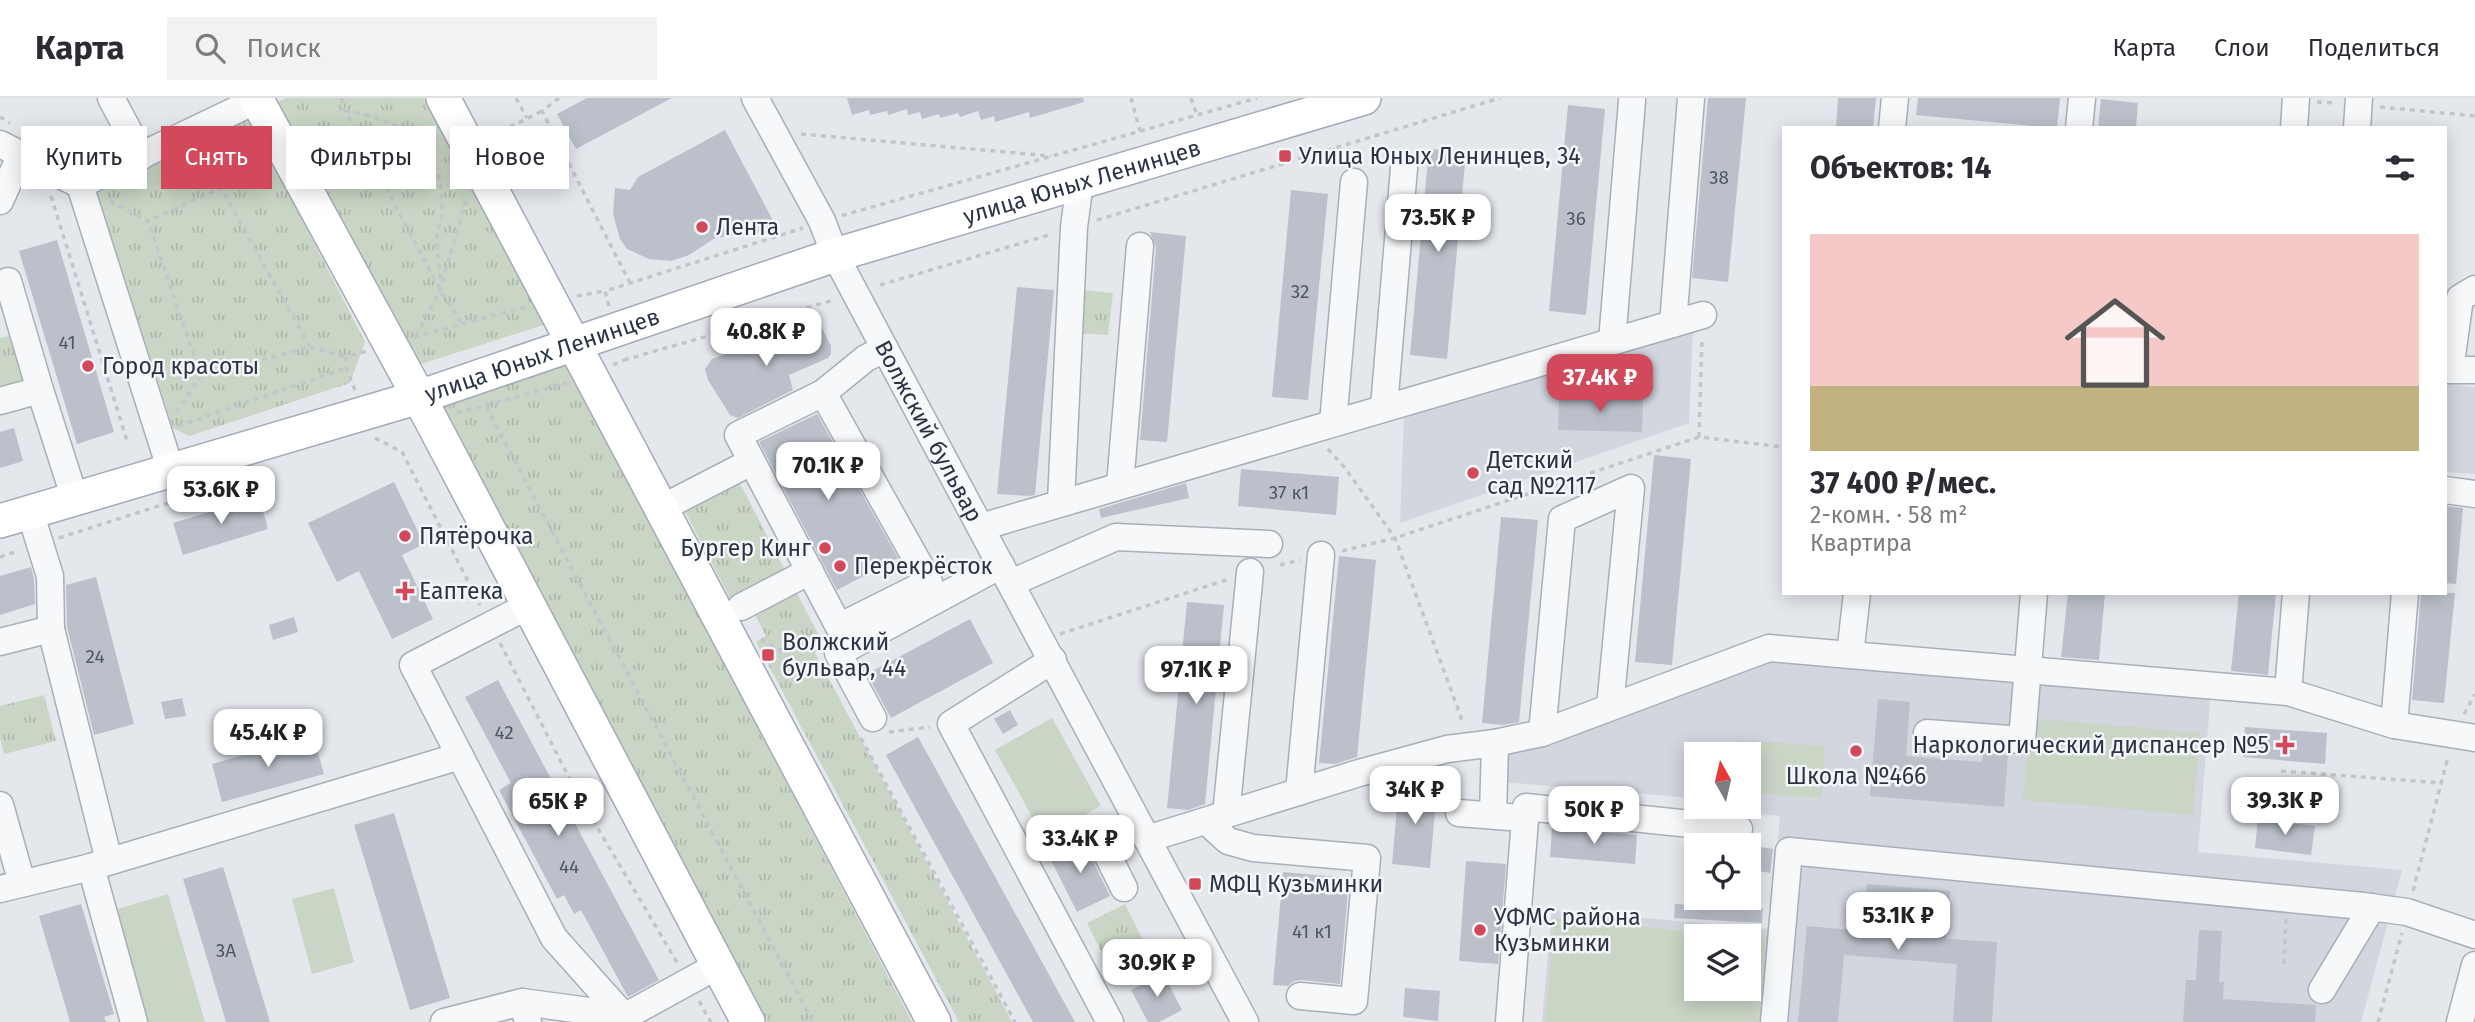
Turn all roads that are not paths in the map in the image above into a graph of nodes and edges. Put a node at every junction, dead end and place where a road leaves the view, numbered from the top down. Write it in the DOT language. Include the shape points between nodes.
graph roads {
  1 [pos="111,98"];
  2 [pos="443,98"];
  3 [pos="755,98"];
  4 [pos="1364,98"];
  5 [pos="1691,98"];
  6 [pos="1895,98"];
  7 [pos="2082,98"];
  8 [pos="2296,98"];
  9 [pos="2360,98"];
  10 [pos="1632,101"];
  11 [pos="251,102"];
  12 [pos="1285,110"];
  13 [pos="126,126"];
  14 [pos="1892,126"];
  15 [pos="2079,126"];
  16 [pos="2294,126"];
  17 [pos="2357,126"];
  18 [pos="10,149"];
  19 [pos="147,154"];
  20 [pos="1404,168"];
  21 [pos="1080,182"];
  22 [pos="1354,182"];
  23 [pos="81,189"];
  24 [pos="0,201"];
  25 [pos="1140,246"];
  26 [pos="835,255"];
  27 [pos="8,281"];
  28 [pos="2475,289"];
  29 [pos="1703,315"];
  30 [pos="1673,324"];
  31 [pos="1612,341"];
  32 [pos="574,343"];
  33 [pos="885,349"];
  34 [pos="2457,370"];
  35 [pos="40,390"];
  36 [pos="823,393"];
  37 [pos="419,397"];
  38 [pos="0,401"];
  39 [pos="1384,407"];
  40 [pos="1322,426"];
  41 [pos="751,462"];
  42 [pos="171,471"];
  43 [pos="1120,485"];
  44 [pos="2447,490"];
  45 [pos="2475,494"];
  46 [pos="75,499"];
  47 [pos="1061,502"];
  48 [pos="662,508"];
  49 [pos="15,517"];
  50 [pos="981,527"];
  51 [pos="1269,544"];
  52 [pos="1321,555"];
  53 [pos="810,571"];
  54 [pos="1250,572"];
  55 [pos="1006,574"];
  56 [pos="1857,595"];
  57 [pos="2034,595"];
  58 [pos="2297,595"];
  59 [pos="2405,595"];
  60 [pos="528,606"];
  61 [pos="741,607"];
  62 [pos="51,629"];
  63 [pos="0,642"];
  64 [pos="1850,655"];
  65 [pos="1053,660"];
  66 [pos="2027,670"];
  67 [pos="2288,692"];
  68 [pos="1610,707"];
  69 [pos="2394,725"];
  70 [pos="875,728"];
  71 [pos="1542,733"];
  72 [pos="1927,733"];
  73 [pos="2464,736"];
  74 [pos="1495,743"];
  75 [pos="460,756"];
  76 [pos="1299,792"];
  77 [pos="0,804"];
  78 [pos="1458,813"];
  79 [pos="1493,816"];
  80 [pos="1216,818"];
  81 [pos="1526,818"];
  82 [pos="1739,829"];
  83 [pos="1101,844"];
  84 [pos="1150,845"];
  85 [pos="100,864"];
  86 [pos="11,886"];
  87 [pos="2372,908"];
  88 [pos="2475,935"];
  89 [pos="717,965"];
  90 [pos="2475,965"];
  91 [pos="2322,990"];
  92 [pos="1300,996"];
  93 [pos="525,1012"];
  94 [pos="628,1019"];
  95 [pos="1241,1020"];
  96 [pos="134,1022"];
  97 [pos="444,1022"];
  98 [pos="748,1022"];
  99 [pos="934,1022"];
  100 [pos="1110,1022"];
  101 [pos="1509,1022"];
  102 [pos="1774,1022"];
  103 [pos="2460,1022"];
  1 -- 13 [label="street"];
  2 -- 32 [label="main road" via="499,178"];
  3 -- 26 [label="street, Волжский бульвар"];
  4 -- 12 [label="main road, улица Юных Ленинцев"];
  5 -- 30 [label="street"];
  6 -- 14 [label="street"];
  7 -- 15 [label="street"];
  8 -- 16 [label="street"];
  9 -- 17 [label="street"];
  10 -- 31 [label="street"];
  11 -- 19 [label="street"];
  11 -- 37 [label="main road"];
  12 -- 21 [label="main road, улица Юных Ленинцев"];
  18 -- 24 [label="street"];
  20 -- 39 [label="street"];
  21 -- 26 [label="main road, улица Юных Ленинцев"];
  21 -- 47 [label="street"];
  22 -- 40 [label="street"];
  23 -- 42 [label="street"];
  25 -- 43 [label="street"];
  26 -- 32 [label="main road, улица Юных Ленинцев"];
  26 -- 33 [label="street, Волжский бульвар"];
  27 -- 35 [label="street"];
  28 -- 34 [label="street" via="2460,298"];
  29 -- 30 [label="street"];
  30 -- 31 [label="street"];
  31 -- 39 [label="street"];
  32 -- 37 [label="main road, улица Юных Ленинцев"];
  32 -- 48 [label="main road"];
  33 -- 36 [label="street" via="866,358"];
  33 -- 50 [label="street, Волжский бульвар" via="953,501"];
  35 -- 38 [label="street"];
  35 -- 46 [label="street"];
  36 -- 41 [label="street" via="738,435"];
  36 -- 53 [label="street" via="929,582 839,627"];
  37 -- 42 [label="main road, улица Юных Ленинцев"];
  37 -- 60 [label="main road"];
  39 -- 40 [label="street"];
  40 -- 43 [label="street"];
  41 -- 48 [label="street"];
  41 -- 53 [label="street"];
  42 -- 46 [label="main road, улица Юных Ленинцев"];
  43 -- 47 [label="street"];
  44 -- 45 [label="street"];
  46 -- 49 [label="main road, улица Юных Ленинцев"];
  47 -- 50 [label="street"];
  48 -- 99 [label="main road"];
  49 -- 62 [label="street" via="41,543 50,576"];
  50 -- 55 [label="street, Волжский бульвар"];
  51 -- 55 [label="street" via="1116,537"];
  52 -- 76 [label="street"];
  53 -- 61 [label="street"];
  54 -- 80 [label="street"];
  55 -- 65 [label="street, Волжский бульвар"];
  55 -- 70 [label="street" via="838,653"];
  56 -- 64 [label="street"];
  57 -- 66 [label="street"];
  58 -- 67 [label="street"];
  59 -- 69 [label="street"];
  60 -- 75 [label="street" via="413,665"];
  60 -- 89 [label="main road"];
  62 -- 63 [label="street"];
  62 -- 85 [label="street"];
  64 -- 66 [label="street"];
  64 -- 68 [label="street" via="1769,648"];
  65 -- 84 [label="street, Волжский бульвар"];
  65 -- 100 [label="street" via="951,724"];
  66 -- 67 [label="street"];
  66 -- 72 [label="street" via="2022,740"];
  67 -- 69 [label="street"];
  68 -- 71 [label="street"];
  68 -- 71 [label="street" via="1631,488 1562,519"];
  69 -- 73 [label="street"];
  71 -- 74 [label="street"];
  74 -- 76 [label="street" via="1447,749"];
  74 -- 79 [label="street"];
  75 -- 85 [label="street"];
  75 -- 94 [label="street" via="554,938"];
  76 -- 80 [label="street"];
  77 -- 86 [label="street"];
  78 -- 79 [label="street"];
  79 -- 81 [label="street"];
  80 -- 84 [label="street"];
  80 -- 92 [label="street" via="1228,841 1253,848 1367,858 1354,1000"];
  81 -- 82 [label="street" via="1526,807"];
  81 -- 101 [label="street"];
  83 -- 84 [label="street" via="1120,879"];
  84 -- 95 [label="street, Волжский бульвар"];
  85 -- 86 [label="street"];
  85 -- 96 [label="street"];
  87 -- 88 [label="street" via="2407,912"];
  87 -- 91 [label="street"];
  87 -- 102 [label="street" via="1789,851"];
  89 -- 94 [label="street"];
  89 -- 98 [label="main road"];
  90 -- 103 [label="street"];
  93 -- 94 [label="street"];
  93 -- 97 [label="street"];
}
